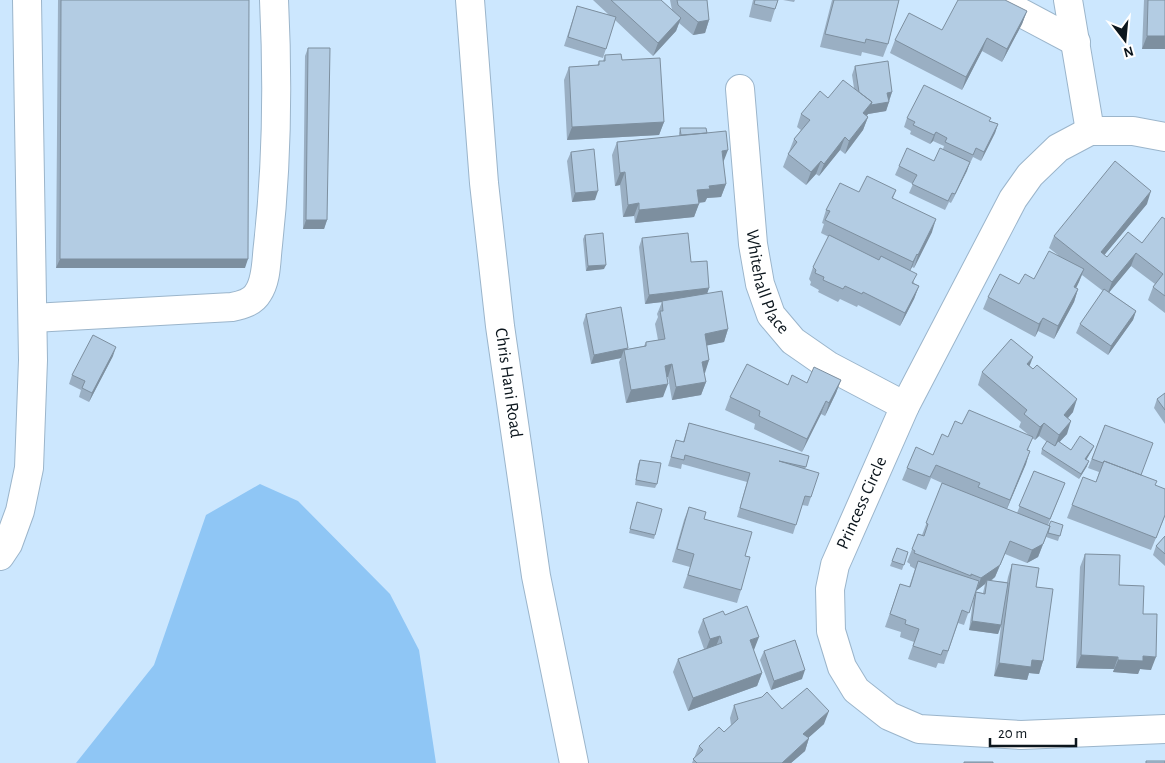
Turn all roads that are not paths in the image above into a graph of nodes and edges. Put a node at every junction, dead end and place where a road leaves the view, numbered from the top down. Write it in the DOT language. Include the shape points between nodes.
graph roads {
  1 [pos="27,0"];
  2 [pos="274,0"];
  3 [pos="470,0"];
  4 [pos="997,0"];
  5 [pos="1068,0"];
  6 [pos="1076,42"];
  7 [pos="740,89"];
  8 [pos="1090,131"];
  9 [pos="1165,137"];
  10 [pos="33,318"];
  11 [pos="905,406"];
  12 [pos="0,556"];
  13 [pos="1165,729"];
  14 [pos="574,763"];
  1 -- 10 [label="street"];
  2 -- 10 [label="street" via="274,194 264,280 258,294 247,303 232,307"];
  3 -- 14 [label="street, Chris Hani Road" via="484,183 501,336 536,576"];
  4 -- 6 [label="street"];
  5 -- 6 [label="street"];
  6 -- 8 [label="street"];
  7 -- 11 [label="street, Whitehall Place" via="753,244 760,284 771,316 793,341 829,366"];
  8 -- 9 [label="street, Princess Circle" via="1133,131"];
  8 -- 11 [label="street, Princess Circle" via="1058,148 1030,175 1013,199"];
  10 -- 12 [label="street" via="29,468 20,511"];
  11 -- 13 [label="street, Princess Circle" via="835,564 830,589 830,631 842,667 856,690 889,716 919,729 1021,735"];
}
